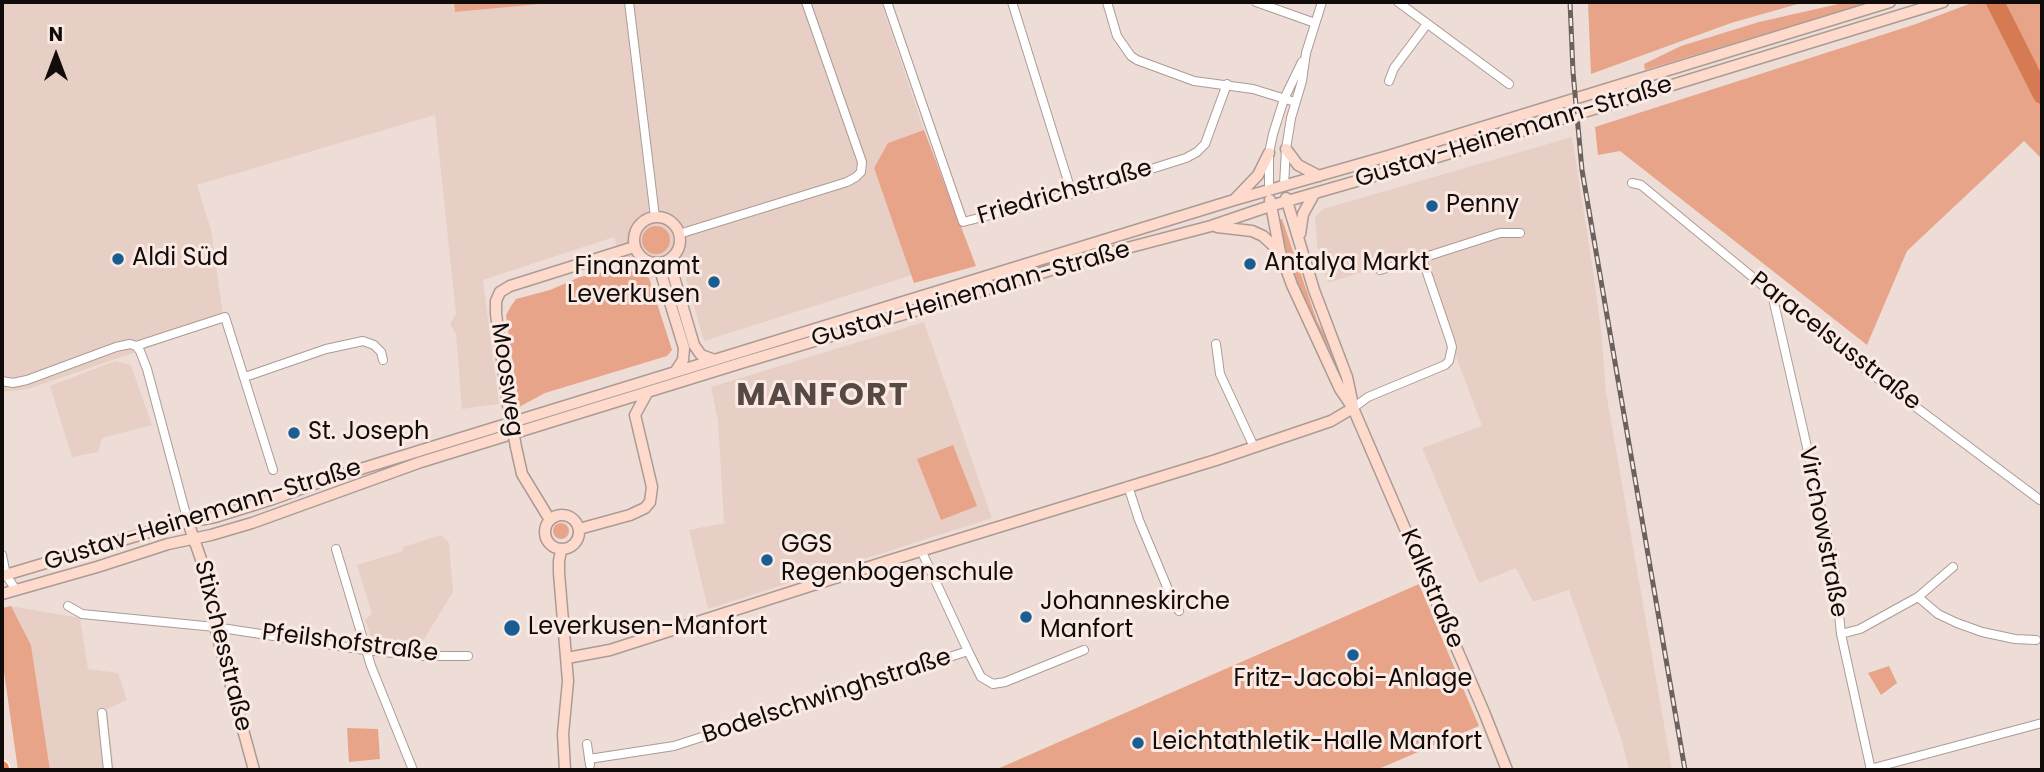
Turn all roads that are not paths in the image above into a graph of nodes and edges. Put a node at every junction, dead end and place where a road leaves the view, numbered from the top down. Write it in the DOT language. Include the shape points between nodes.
graph roads {
  1 [pos="629,2"];
  2 [pos="806,2"];
  3 [pos="887,2"];
  4 [pos="1012,2"];
  5 [pos="1107,2"];
  6 [pos="1256,2"];
  7 [pos="1322,2"];
  8 [pos="1398,2"];
  9 [pos="1890,2"];
  10 [pos="1942,2"];
  11 [pos="1315,23"];
  12 [pos="1427,24"];
  13 [pos="1306,53"];
  14 [pos="1389,81"];
  15 [pos="1227,84"];
  16 [pos="1509,84"];
  17 [pos="1284,99"];
  18 [pos="1295,102"];
  19 [pos="1286,149"];
  20 [pos="1269,153"];
  21 [pos="1318,176"];
  22 [pos="1632,183"];
  23 [pos="1284,186"];
  24 [pos="1269,190"];
  25 [pos="1072,194"];
  26 [pos="1314,194"];
  27 [pos="1234,200"];
  28 [pos="1287,202"];
  29 [pos="1270,206"];
  30 [pos="654,217"];
  31 [pos="1211,226"];
  32 [pos="1520,233"];
  33 [pos="679,234"];
  34 [pos="1299,240"];
  35 [pos="634,247"];
  36 [pos="1280,252"];
  37 [pos="1422,258"];
  38 [pos="669,260"];
  39 [pos="657,264"];
  40 [pos="1380,270"];
  41 [pos="1772,294"];
  42 [pos="1216,344"];
  43 [pos="136,346"];
  44 [pos="383,360"];
  45 [pos="715,360"];
  46 [pos="675,372"];
  47 [pos="245,377"];
  48 [pos="2,381"];
  49 [pos="647,393"];
  50 [pos="611,404"];
  51 [pos="1353,408"];
  52 [pos="635,415"];
  53 [pos="1254,447"];
  54 [pos="273,470"];
  55 [pos="1128,486"];
  56 [pos="2040,500"];
  57 [pos="550,520"];
  58 [pos="188,522"];
  59 [pos="579,529"];
  60 [pos="195,539"];
  61 [pos="336,549"];
  62 [pos="561,550"];
  63 [pos="922,550"];
  64 [pos="2,555"];
  65 [pos="1953,567"];
  66 [pos="4,575"];
  67 [pos="16,590"];
  68 [pos="2,594"];
  69 [pos="1918,597"];
  70 [pos="68,606"];
  71 [pos="1179,611"];
  72 [pos="215,627"];
  73 [pos="1841,634"];
  74 [pos="2036,640"];
  75 [pos="365,650"];
  76 [pos="1084,650"];
  77 [pos="968,651"];
  78 [pos="468,656"];
  79 [pos="567,658"];
  80 [pos="102,713"];
  81 [pos="2042,723"];
  82 [pos="587,744"];
  83 [pos="108,770"];
  84 [pos="254,770"];
  85 [pos="414,770"];
  86 [pos="565,770"];
  87 [pos="1507,770"];
  88 [pos="1870,770"];
  1 -- 30 [label="street"];
  2 -- 33 [label="street" via="862,162 861,172 847,182"];
  3 -- 25 [label="street, Friedrichstraße" via="963,222"];
  4 -- 25 [label="street"];
  5 -- 15 [label="street" via="1117,36 1136,61 1194,80"];
  6 -- 11 [label="street"];
  7 -- 11 [label="street"];
  8 -- 12 [label="street"];
  9 -- 21 [label="main road, Gustav-Heinemann-Straße"];
  10 -- 26 [label="main road, Gustav-Heinemann-Straße"];
  11 -- 13 [label="street"];
  12 -- 14 [label="street"];
  12 -- 16 [label="street"];
  13 -- 17 [label="street"];
  13 -- 18 [label="street"];
  15 -- 17 [label="street"];
  15 -- 25 [label="street, Friedrichstraße" via="1210,133 1197,152"];
  17 -- 18 [label="street"];
  17 -- 20 [label="street"];
  18 -- 19 [label="street"];
  19 -- 21 [label="main road" via="1298,165"];
  19 -- 23 [label="street"];
  20 -- 24 [label="street"];
  20 -- 27 [label="main road" via="1258,175"];
  21 -- 23 [label="main road, Gustav-Heinemann-Straße"];
  22 -- 41 [label="street, Paracelsusstraße" via="1641,185"];
  23 -- 24 [label="main road, Gustav-Heinemann-Straße"];
  23 -- 28 [label="main road, Kalkstraße"];
  24 -- 27 [label="main road, Gustav-Heinemann-Straße"];
  24 -- 29 [label="main road, Kalkstraße"];
  26 -- 28 [label="main road, Gustav-Heinemann-Straße"];
  26 -- 34 [label="main road" via="1303,214"];
  27 -- 45 [label="main road, Gustav-Heinemann-Straße"];
  28 -- 29 [label="main road, Gustav-Heinemann-Straße"];
  28 -- 34 [label="main road, Kalkstraße"];
  29 -- 31 [label="main road, Gustav-Heinemann-Straße"];
  29 -- 36 [label="main road, Kalkstraße"];
  30 -- 33 [label="main road" via="672,223"];
  30 -- 35 [label="main road" via="637,228"];
  31 -- 36 [label="main road" via="1252,231"];
  31 -- 49 [label="main road, Gustav-Heinemann-Straße" via="925,307"];
  32 -- 37 [label="street" via="1500,233"];
  33 -- 38 [label="main road" via="677,251"];
  34 -- 51 [label="main road, Kalkstraße" via="1348,377"];
  35 -- 39 [label="main road" via="643,259"];
  35 -- 57 [label="main road, Moosweg, bridge" via="510,286 499,292 496,301 508,405 522,474"];
  36 -- 51 [label="main road, Kalkstraße" via="1308,322"];
  37 -- 40 [label="street"];
  37 -- 51 [label="street" via="1452,347 1449,361"];
  38 -- 39 [label="main road"];
  38 -- 45 [label="main road" via="694,345 701,355"];
  39 -- 46 [label="main road" via="684,348"];
  41 -- 56 [label="street, Paracelsusstraße"];
  41 -- 73 [label="street, Virchowstraße" via="1833,565"];
  42 -- 53 [label="street" via="1220,374"];
  43 -- 47 [label="street" via="225,317"];
  43 -- 48 [label="street" via="116,347 18,383"];
  43 -- 58 [label="street" via="147,369"];
  44 -- 47 [label="street" via="374,345 363,341"];
  45 -- 46 [label="main road, Gustav-Heinemann-Straße"];
  46 -- 58 [label="main road, Gustav-Heinemann-Straße"];
  47 -- 54 [label="street"];
  49 -- 50 [label="main road, Gustav-Heinemann-Straße"];
  49 -- 52 [label="main road"];
  50 -- 52 [label="main road"];
  50 -- 60 [label="main road, Gustav-Heinemann-Straße"];
  51 -- 53 [label="main road" via="1331,421"];
  51 -- 87 [label="main road, Kalkstraße"];
  52 -- 59 [label="main road" via="652,487 650,502 630,515"];
  53 -- 55 [label="main road"];
  55 -- 63 [label="main road"];
  55 -- 71 [label="street"];
  57 -- 59 [label="main road" via="567,516"];
  57 -- 62 [label="main road" via="545,538"];
  58 -- 60 [label="main road, Stixchesstraße"];
  58 -- 66 [label="main road, Gustav-Heinemann-Straße"];
  59 -- 62 [label="main road" via="575,544"];
  60 -- 67 [label="main road, Gustav-Heinemann-Straße"];
  60 -- 72 [label="main road, Stixchesstraße"];
  61 -- 75 [label="street"];
  62 -- 79 [label="main road"];
  63 -- 77 [label="street"];
  63 -- 79 [label="main road" via="610,650"];
  64 -- 66 [label="street"];
  65 -- 69 [label="street"];
  66 -- 67 [label="street"];
  67 -- 68 [label="main road, Gustav-Heinemann-Straße"];
  69 -- 73 [label="street" via="1860,629"];
  69 -- 74 [label="street" via="1956,623"];
  70 -- 72 [label="street, Pfeilshofstraße" via="82,614"];
  72 -- 75 [label="street, Pfeilshofstraße"];
  72 -- 84 [label="main road, Stixchesstraße"];
  73 -- 88 [label="street, Virchowstraße"];
  75 -- 78 [label="street, Pfeilshofstraße"];
  75 -- 85 [label="street"];
  76 -- 77 [label="street, Bodelschwinghstraße" via="993,684 981,677"];
  77 -- 82 [label="street, Bodelschwinghstraße" via="682,744 590,762"];
  79 -- 86 [label="main road"];
  80 -- 83 [label="street"];
  81 -- 88 [label="street"];
}
